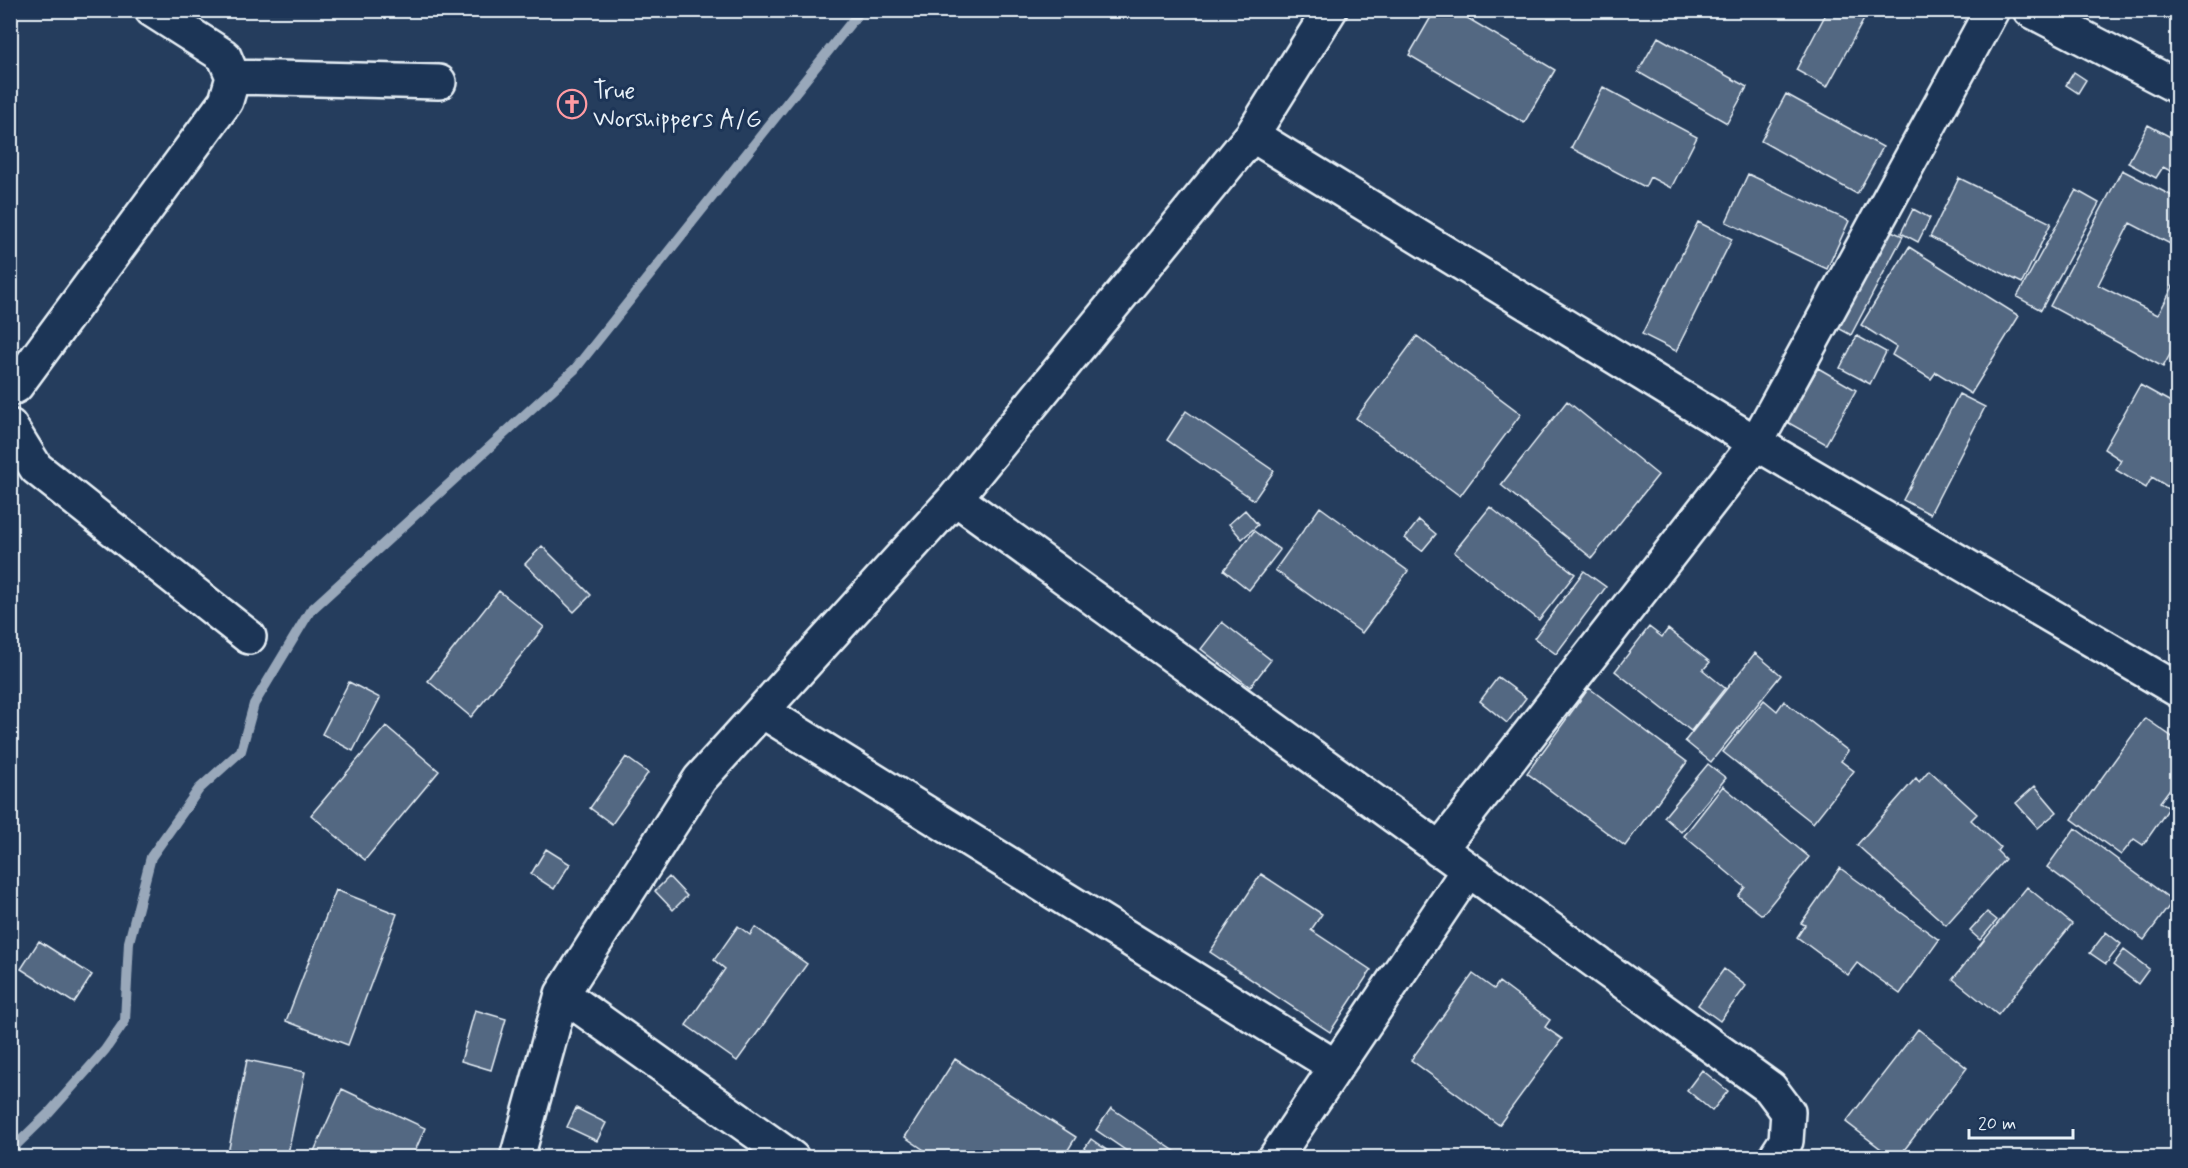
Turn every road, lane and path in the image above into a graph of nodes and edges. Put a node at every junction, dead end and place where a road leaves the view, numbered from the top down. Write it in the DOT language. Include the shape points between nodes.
graph roads {
  1 [pos="152,10"];
  2 [pos="1330,10"];
  3 [pos="1992,10"];
  4 [pos="2031,10"];
  5 [pos="233,77"];
  6 [pos="439,82"];
  7 [pos="2178,87"];
  8 [pos="1252,135"];
  9 [pos="10,389"];
  10 [pos="10,426"];
  11 [pos="1756,443"];
  12 [pos="955,498"];
  13 [pos="249,637"];
  14 [pos="2178,690"];
  15 [pos="762,711"];
  16 [pos="1439,850"];
  17 [pos="1468,870"];
  18 [pos="562,994"];
  19 [pos="1335,1067"];
  20 [pos="517,1158"];
  21 [pos="792,1158"];
  22 [pos="1275,1158"];
  23 [pos="1775,1158"];
  1 -- 5 [label="street" via="224,56"];
  2 -- 8 [label="street"];
  3 -- 11 [label="street"];
  4 -- 7 [label="street"];
  5 -- 6 [label="street"];
  5 -- 9 [label="street" via="226,101"];
  8 -- 11 [label="street"];
  8 -- 12 [label="street"];
  10 -- 13 [label="street" via="36,468"];
  11 -- 14 [label="street"];
  11 -- 16 [label="street"];
  12 -- 15 [label="street"];
  12 -- 16 [label="street"];
  15 -- 18 [label="street" via="700,779"];
  15 -- 19 [label="street"];
  16 -- 17 [label="street"];
  17 -- 19 [label="street"];
  17 -- 23 [label="street" via="1770,1088 1788,1112 1786,1142"];
  18 -- 20 [label="street"];
  18 -- 21 [label="street"];
  19 -- 22 [label="street"];
}
